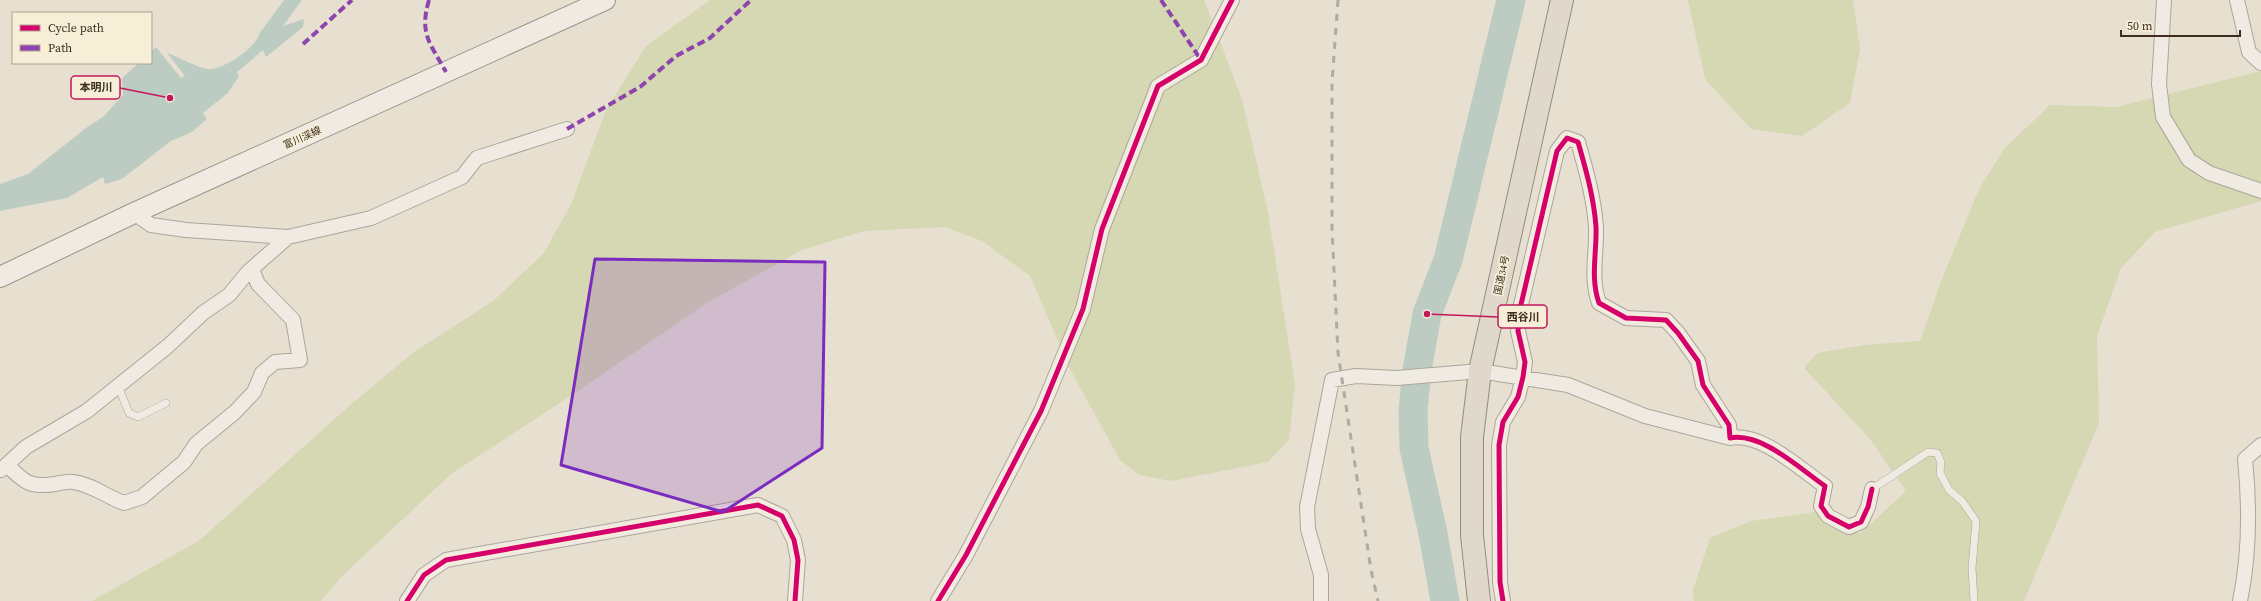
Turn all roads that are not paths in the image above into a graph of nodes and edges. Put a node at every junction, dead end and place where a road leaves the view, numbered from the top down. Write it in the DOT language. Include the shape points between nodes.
graph roads {
  1 [pos="605,0"];
  2 [pos="1232,0"];
  3 [pos="1562,0"];
  4 [pos="2164,0"];
  5 [pos="2237,0"];
  6 [pos="2261,63"];
  7 [pos="567,129"];
  8 [pos="2261,191"];
  9 [pos="134,213"];
  10 [pos="288,237"];
  11 [pos="252,269"];
  12 [pos="0,277"];
  13 [pos="1480,371"];
  14 [pos="1523,377"];
  15 [pos="118,386"];
  16 [pos="166,403"];
  17 [pos="1730,438"];
  18 [pos="2261,445"];
  19 [pos="3,468"];
  20 [pos="1872,489"];
  21 [pos="407,601"];
  22 [pos="795,601"];
  23 [pos="938,601"];
  24 [pos="1321,601"];
  25 [pos="1479,601"];
  26 [pos="1503,601"];
  27 [pos="1974,601"];
  28 [pos="2240,601"];
  1 -- 9 [label="main road, 富川渓線"];
  2 -- 23 [label="street" via="1201,60 1158,86 1102,229 1083,309 1042,411 966,556"];
  3 -- 13 [label="highway, 国道34号"];
  4 -- 8 [label="street" via="2159,84 2163,117 2189,160 2209,173"];
  5 -- 6 [label="street" via="2249,52"];
  7 -- 10 [label="street" via="477,158 462,178 371,218"];
  9 -- 10 [label="street" via="151,225"];
  9 -- 12 [label="main road, 富川渓線"];
  10 -- 11 [label="street"];
  11 -- 15 [label="street" via="229,295"];
  11 -- 19 [label="street" via="258,284 293,320 300,360 275,362 262,373 254,392 235,412 196,444 184,462 166,479 142,497 124,503 87,485 72,481 39,487"];
  13 -- 14 [label="street"];
  13 -- 24 [label="street" via="1332,380 1307,507 1308,529 1321,575"];
  13 -- 25 [label="highway, 国道34号" via="1472,437 1472,535"];
  14 -- 17 [label="street" via="1568,385 1645,416"];
  14 -- 17 [label="street" via="1525,362 1518,331 1519,313 1557,151 1567,138 1578,142 1589,179 1596,227 1594,290 1599,303 1626,318 1666,320 1698,361 1703,385 1729,425"];
  14 -- 26 [label="street" via="1518,397 1503,422 1499,445 1500,574"];
  15 -- 16 [label="lane" via="129,412 138,417"];
  15 -- 19 [label="street" via="87,411 26,447"];
  17 -- 20 [label="street" via="1738,436 1755,439 1824,486 1821,506 1828,516 1849,527 1861,522"];
  18 -- 28 [label="street" via="2246,459 2250,507 2246,572"];
  20 -- 27 [label="lane" via="1928,452 1937,453 1941,462 1940,473 1949,490 1962,501 1976,521 1972,568"];
  21 -- 22 [label="street" via="424,575 446,560 758,504 782,516 794,540 798,560"];
}
